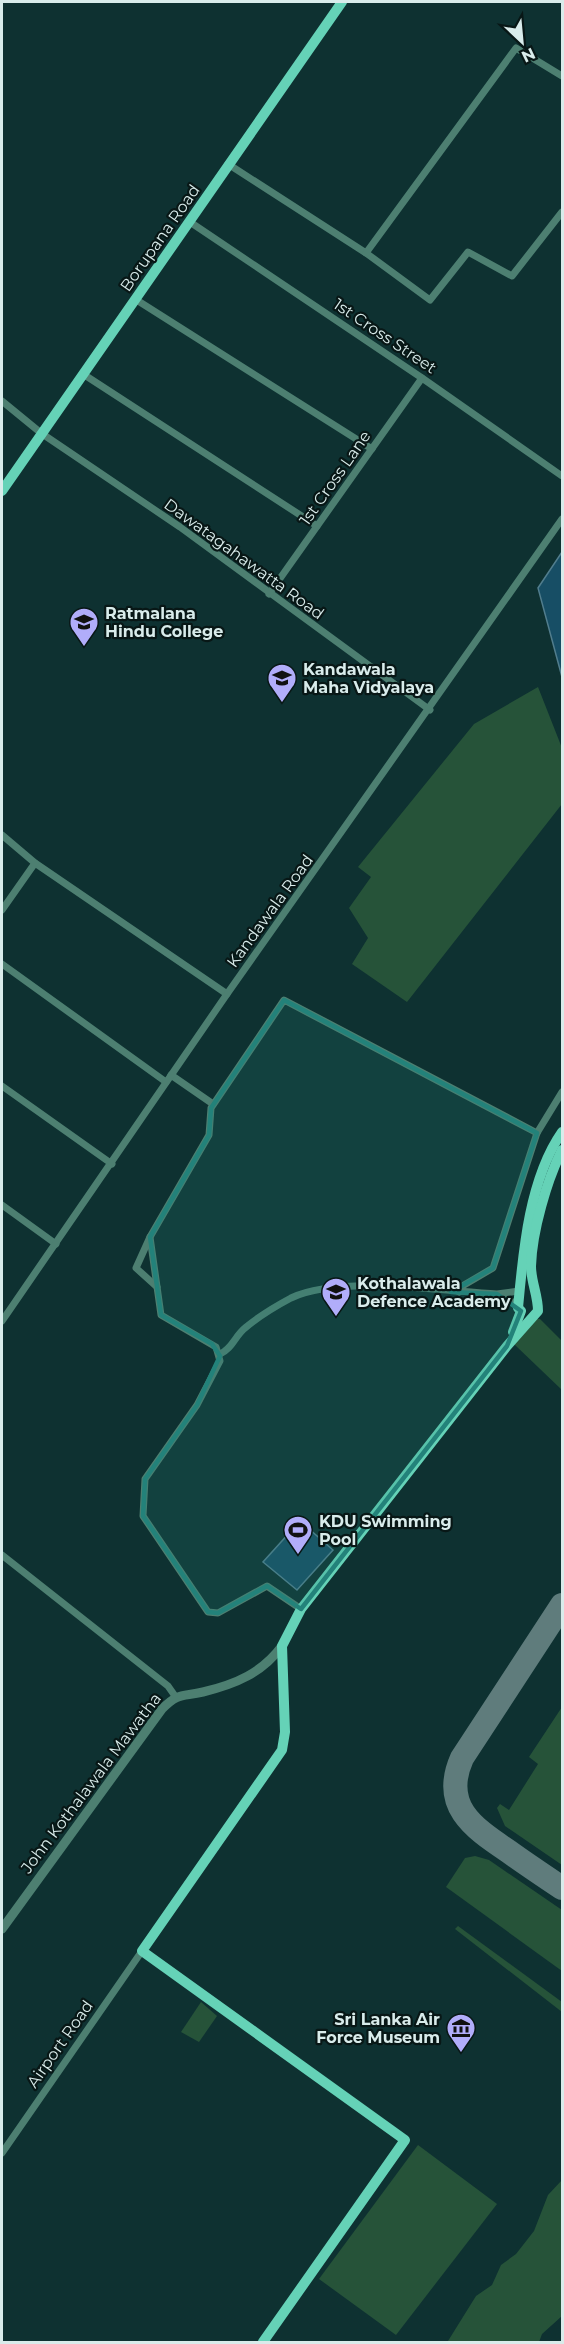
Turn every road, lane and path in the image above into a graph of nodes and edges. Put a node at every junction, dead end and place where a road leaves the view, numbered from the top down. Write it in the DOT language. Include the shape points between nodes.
graph roads {
  1 [pos="342,2"];
  2 [pos="562,76"];
  3 [pos="228,164"];
  4 [pos="562,212"];
  5 [pos="190,222"];
  6 [pos="366,253"];
  7 [pos="135,299"];
  8 [pos="83,374"];
  9 [pos="422,378"];
  10 [pos="2,401"];
  11 [pos="41,433"];
  12 [pos="372,449"];
  13 [pos="562,476"];
  14 [pos="2,491"];
  15 [pos="562,519"];
  16 [pos="317,526"];
  17 [pos="269,594"];
  18 [pos="430,710"];
  19 [pos="2,836"];
  20 [pos="35,863"];
  21 [pos="2,910"];
  22 [pos="2,964"];
  23 [pos="227,994"];
  24 [pos="171,1075"];
  25 [pos="166,1082"];
  26 [pos="2,1086"];
  27 [pos="562,1092"];
  28 [pos="213,1104"];
  29 [pos="562,1132"];
  30 [pos="537,1133"];
  31 [pos="562,1150"];
  32 [pos="112,1164"];
  33 [pos="2,1205"];
  34 [pos="150,1237"];
  35 [pos="56,1244"];
  36 [pos="157,1287"];
  37 [pos="524,1287"];
  38 [pos="459,1292"];
  39 [pos="497,1294"];
  40 [pos="519,1310"];
  41 [pos="532,1315"];
  42 [pos="2,1321"];
  43 [pos="507,1346"];
  44 [pos="220,1354"];
  45 [pos="2,1555"];
  46 [pos="301,1609"];
  47 [pos="282,1646"];
  48 [pos="175,1696"];
  49 [pos="2,1929"];
  50 [pos="142,1951"];
  51 [pos="2,2153"];
  52 [pos="263,2343"];
  1 -- 3 [label="main road, Borupana Road"];
  2 -- 6 [label="street" via="516,48"];
  3 -- 5 [label="main road, Borupana Road"];
  3 -- 6 [label="street"];
  4 -- 6 [label="street" via="512,276 468,252 430,300"];
  5 -- 7 [label="main road, Borupana Road"];
  5 -- 9 [label="street, 1st Cross Street"];
  7 -- 8 [label="main road, Borupana Road"];
  7 -- 12 [label="street"];
  8 -- 11 [label="main road, Borupana Road"];
  8 -- 16 [label="street"];
  9 -- 12 [label="street, 1st Cross Lane"];
  9 -- 13 [label="street, 1st Cross Street"];
  10 -- 11 [label="street, Dawatagahawatta Road"];
  11 -- 14 [label="main road, Borupana Road"];
  11 -- 17 [label="street, Dawatagahawatta Road" via="180,527"];
  12 -- 16 [label="street, 1st Cross Lane"];
  15 -- 18 [label="street, Kandawala Road"];
  16 -- 17 [label="street, 1st Cross Lane"];
  17 -- 18 [label="street, Dawatagahawatta Road"];
  18 -- 23 [label="street, Kandawala Road"];
  19 -- 20 [label="street"];
  20 -- 21 [label="street"];
  20 -- 23 [label="street"];
  22 -- 25 [label="street"];
  23 -- 24 [label="street, Kandawala Road"];
  24 -- 25 [label="street, Kandawala Road"];
  24 -- 28 [label="street"];
  25 -- 32 [label="street, Kandawala Road"];
  26 -- 32 [label="street"];
  27 -- 30 [label="street"];
  28 -- 30 [label="street" via="284,1000"];
  28 -- 34 [label="street" via="209,1135"];
  29 -- 37 [label="main road" via="552,1147 534,1203 523,1253"];
  30 -- 38 [label="street" via="493,1268"];
  31 -- 37 [label="main road" via="544,1200"];
  32 -- 35 [label="street, Kandawala Road"];
  33 -- 35 [label="street"];
  34 -- 36 [label="street"];
  34 -- 36 [label="street" via="136,1269"];
  35 -- 42 [label="street, Kandawala Road"];
  36 -- 44 [label="street" via="161,1315 212,1344"];
  37 -- 39 [label="street"];
  37 -- 40 [label="main road"];
  37 -- 41 [label="main road" via="538,1301 538,1311"];
  38 -- 39 [label="street"];
  38 -- 44 [label="street" via="335,1286 313,1290 289,1299 249,1324"];
  39 -- 40 [label="street" via="512,1301"];
  40 -- 41 [label="street"];
  40 -- 43 [label="main road"];
  41 -- 43 [label="main road"];
  43 -- 46 [label="main road"];
  44 -- 46 [label="street" via="211,1382 145,1479 143,1516 208,1612 219,1613 267,1586"];
  45 -- 48 [label="street" via="168,1686"];
  46 -- 47 [label="main road"];
  47 -- 48 [label="street, John Kothalawala Mawatha" via="266,1665 244,1679"];
  47 -- 50 [label="main road" via="282,1749"];
  48 -- 49 [label="street, John Kothalawala Mawatha"];
  50 -- 51 [label="street, Airport Road"];
  50 -- 52 [label="main road" via="405,2140"];
}
